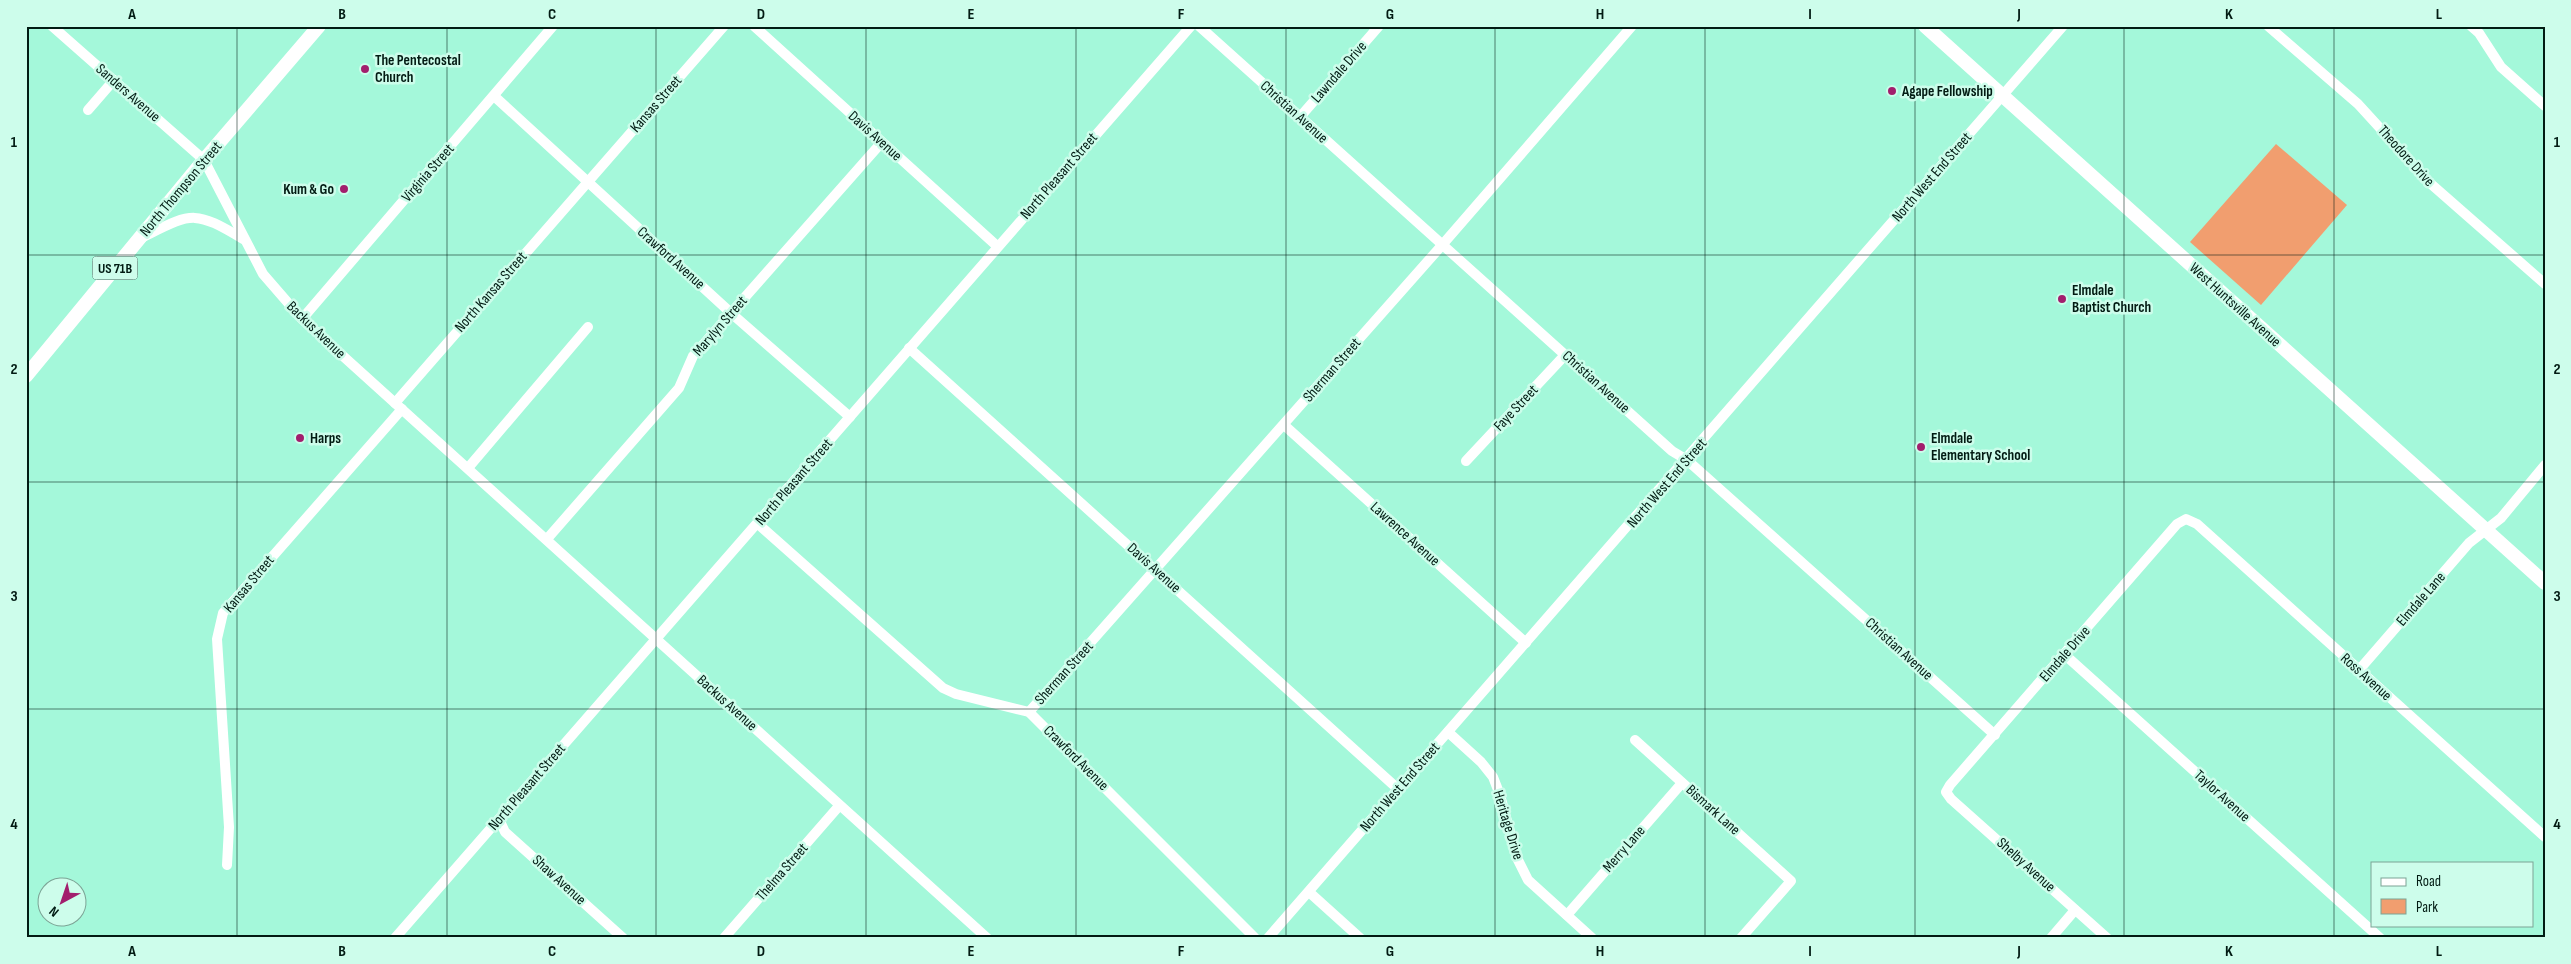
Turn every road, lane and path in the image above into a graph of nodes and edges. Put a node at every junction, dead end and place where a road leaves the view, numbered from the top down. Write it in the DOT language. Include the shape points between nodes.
graph roads {
  1 [pos="52,26"];
  2 [pos="320,26"];
  3 [pos="553,26"];
  4 [pos="724,26"];
  5 [pos="754,26"];
  6 [pos="1192,26"];
  7 [pos="1199,26"];
  8 [pos="1379,26"];
  9 [pos="1632,26"];
  10 [pos="1925,26"];
  11 [pos="2063,26"];
  12 [pos="2268,26"];
  13 [pos="2479,29"];
  14 [pos="114,80"];
  15 [pos="494,96"];
  16 [pos="2002,96"];
  17 [pos="2545,106"];
  18 [pos="88,110"];
  19 [pos="1300,117"];
  20 [pos="882,142"];
  21 [pos="204,160"];
  22 [pos="587,182"];
  23 [pos="243,239"];
  24 [pos="138,240"];
  25 [pos="1443,244"];
  26 [pos="997,246"];
  27 [pos="2545,284"];
  28 [pos="731,313"];
  29 [pos="302,319"];
  30 [pos="588,327"];
  31 [pos="909,348"];
  32 [pos="1566,355"];
  33 [pos="26,376"];
  34 [pos="398,406"];
  35 [pos="850,417"];
  36 [pos="1284,425"];
  37 [pos="1687,460"];
  38 [pos="1466,461"];
  39 [pos="2545,465"];
  40 [pos="468,468"];
  41 [pos="2186,519"];
  42 [pos="758,524"];
  43 [pos="2486,530"];
  44 [pos="547,539"];
  45 [pos="1156,570"];
  46 [pos="2545,583"];
  47 [pos="656,639"];
  48 [pos="1526,643"];
  49 [pos="2064,654"];
  50 [pos="2359,670"];
  51 [pos="1029,712"];
  52 [pos="1448,732"];
  53 [pos="1995,734"];
  54 [pos="1635,740"];
  55 [pos="1682,783"];
  56 [pos="1398,789"];
  57 [pos="1946,792"];
  58 [pos="839,806"];
  59 [pos="499,819"];
  60 [pos="2545,837"];
  61 [pos="228,865"];
  62 [pos="1309,892"];
  63 [pos="2076,910"];
  64 [pos="1567,915"];
  65 [pos="395,938"];
  66 [pos="623,938"];
  67 [pos="724,938"];
  68 [pos="987,938"];
  69 [pos="1255,938"];
  70 [pos="1268,938"];
  71 [pos="1360,938"];
  72 [pos="1592,938"];
  73 [pos="1741,938"];
  74 [pos="2051,938"];
  75 [pos="2107,938"];
  76 [pos="2380,938"];
  1 -- 14 [label="street, Sanders Avenue"];
  2 -- 21 [label="main road, North Thompson Street / US 71B"];
  3 -- 15 [label="street, Virginia Street"];
  4 -- 22 [label="street, Kansas Street"];
  5 -- 20 [label="street, Davis Avenue"];
  6 -- 26 [label="street, North Pleasant Street"];
  7 -- 19 [label="street, Christian Avenue"];
  8 -- 19 [label="street, Lawndale Drive"];
  9 -- 25 [label="street, Sherman Street"];
  10 -- 16 [label="main road, West Huntsville Avenue"];
  11 -- 16 [label="street, North West End Street"];
  12 -- 27 [label="street, Theodore Drive" via="2358,104 2431,184"];
  13 -- 17 [label="street" via="2501,67"];
  14 -- 18 [label="street"];
  14 -- 21 [label="street, Sanders Avenue"];
  15 -- 22 [label="street, Crawford Avenue"];
  15 -- 29 [label="street, Virginia Street"];
  16 -- 37 [label="street, North West End Street"];
  16 -- 43 [label="main road, West Huntsville Avenue"];
  19 -- 25 [label="street, Christian Avenue"];
  20 -- 26 [label="street, Davis Avenue"];
  20 -- 28 [label="street, Marylyn Street"];
  21 -- 23 [label="street, Backus Avenue"];
  21 -- 24 [label="main road, North Thompson Street / US 71B"];
  22 -- 28 [label="street, Crawford Avenue"];
  22 -- 34 [label="street, North Kansas Street"];
  23 -- 24 [label="street" via="218,224 197,217 182,218"];
  23 -- 29 [label="street, Backus Avenue" via="263,274"];
  24 -- 33 [label="main road, North Thompson Street / US 71B"];
  25 -- 32 [label="street, Christian Avenue"];
  25 -- 36 [label="street, Sherman Street"];
  26 -- 31 [label="street, North Pleasant Street"];
  28 -- 35 [label="street, Crawford Avenue"];
  28 -- 44 [label="street, Marylyn Street" via="693,356 679,388"];
  29 -- 34 [label="street, Backus Avenue"];
  30 -- 40 [label="street"];
  31 -- 35 [label="street, North Pleasant Street"];
  31 -- 45 [label="street, Davis Avenue"];
  32 -- 37 [label="street, Christian Avenue" via="1672,451"];
  32 -- 38 [label="street, Faye Street"];
  34 -- 40 [label="street, Backus Avenue"];
  34 -- 61 [label="street, Kansas Street" via="223,612 217,639 229,827"];
  35 -- 42 [label="street, North Pleasant Street"];
  36 -- 45 [label="street, Sherman Street"];
  36 -- 48 [label="street, Lawrence Avenue"];
  37 -- 48 [label="street, North West End Street"];
  37 -- 53 [label="street, Christian Avenue"];
  39 -- 43 [label="street, Elmdale Lane" via="2501,518"];
  40 -- 44 [label="street, Backus Avenue"];
  41 -- 49 [label="street, Elmdale Drive" via="2177,524"];
  41 -- 50 [label="street, Ross Avenue" via="2197,524"];
  42 -- 47 [label="street, North Pleasant Street"];
  42 -- 51 [label="street" via="943,688"];
  43 -- 46 [label="main road, West Huntsville Avenue"];
  43 -- 50 [label="street, Elmdale Lane" via="2469,543"];
  44 -- 47 [label="street, Backus Avenue"];
  45 -- 51 [label="street, Sherman Street"];
  45 -- 56 [label="street, Davis Avenue"];
  47 -- 58 [label="street, Backus Avenue"];
  47 -- 59 [label="street, North Pleasant Street"];
  48 -- 52 [label="street, North West End Street"];
  49 -- 53 [label="street, Elmdale Drive"];
  49 -- 76 [label="street, Taylor Avenue"];
  50 -- 60 [label="street, Ross Avenue"];
  51 -- 69 [label="street, Crawford Avenue"];
  52 -- 56 [label="street, North West End Street"];
  52 -- 64 [label="street, Heritage Drive" via="1493,776 1517,858 1528,880"];
  53 -- 57 [label="street, Elmdale Drive"];
  54 -- 55 [label="street, Bismark Lane"];
  55 -- 64 [label="street, Merry Lane"];
  55 -- 73 [label="street, Bismark Lane" via="1791,881"];
  56 -- 62 [label="street, North West End Street"];
  57 -- 63 [label="street, Shelby Avenue"];
  58 -- 67 [label="street, Thelma Street"];
  58 -- 68 [label="street, Backus Avenue"];
  59 -- 65 [label="street, North Pleasant Street"];
  59 -- 66 [label="street, Shaw Avenue" via="505,832"];
  62 -- 70 [label="street, North West End Street"];
  62 -- 71 [label="street"];
  63 -- 74 [label="street"];
  63 -- 75 [label="street, Shelby Avenue"];
  64 -- 72 [label="street, Heritage Drive"];
}
